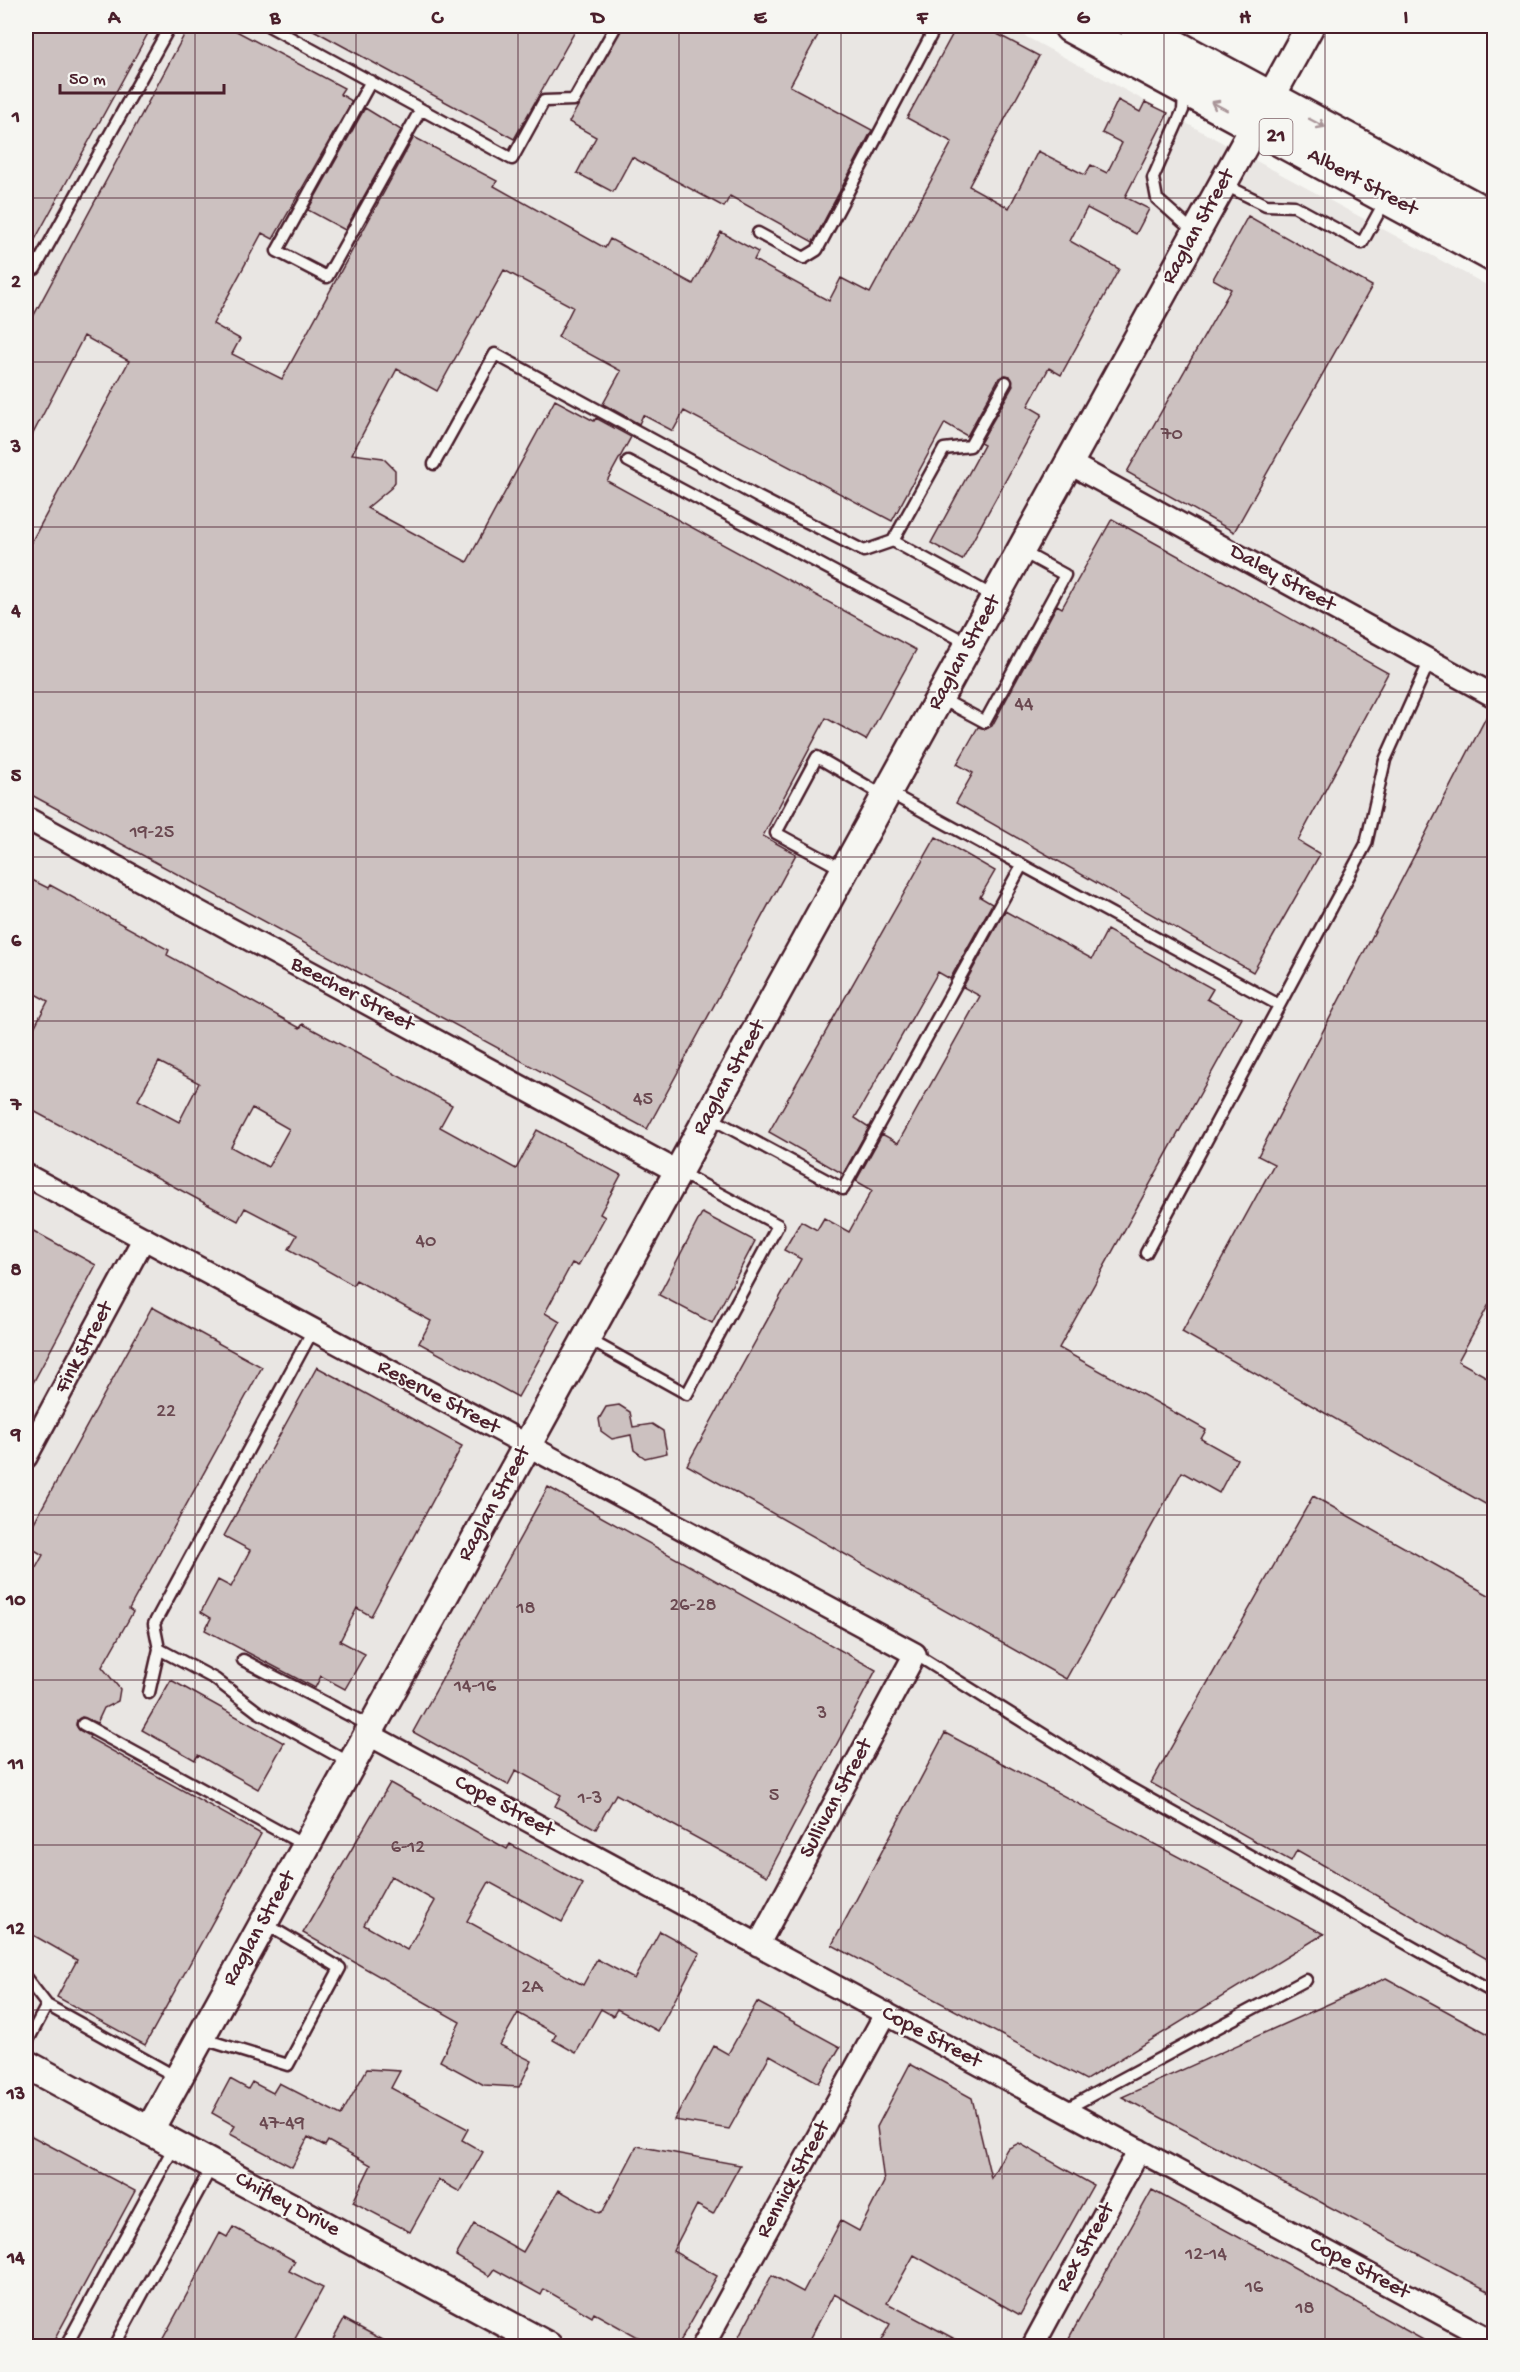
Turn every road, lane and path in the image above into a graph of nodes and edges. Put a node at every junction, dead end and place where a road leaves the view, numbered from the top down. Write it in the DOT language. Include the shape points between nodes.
graph roads {
  1 [pos="170,26"];
  2 [pos="269,26"];
  3 [pos="616,26"];
  4 [pos="936,26"];
  5 [pos="1071,26"];
  6 [pos="1136,26"];
  7 [pos="1310,26"];
  8 [pos="288,30"];
  9 [pos="371,81"];
  10 [pos="1184,87"];
  11 [pos="1270,98"];
  12 [pos="421,109"];
  13 [pos="1255,126"];
  14 [pos="1223,184"];
  15 [pos="1387,197"];
  16 [pos="1474,220"];
  17 [pos="758,233"];
  18 [pos="1195,234"];
  19 [pos="1494,255"];
  20 [pos="35,269"];
  21 [pos="1006,382"];
  22 [pos="628,461"];
  23 [pos="1069,463"];
  24 [pos="434,464"];
  25 [pos="893,541"];
  26 [pos="1020,551"];
  27 [pos="996,597"];
  28 [pos="969,644"];
  29 [pos="1430,660"];
  30 [pos="1494,696"];
  31 [pos="940,698"];
  32 [pos="886,794"];
  33 [pos="26,818"];
  34 [pos="1022,865"];
  35 [pos="845,870"];
  36 [pos="1279,1005"];
  37 [pos="709,1117"];
  38 [pos="678,1172"];
  39 [pos="26,1175"];
  40 [pos="144,1238"];
  41 [pos="1146,1253"];
  42 [pos="313,1330"];
  43 [pos="586,1338"];
  44 [pos="527,1446"];
  45 [pos="26,1457"];
  46 [pos="159,1649"];
  47 [pos="915,1654"];
  48 [pos="243,1660"];
  49 [pos="148,1693"];
  50 [pos="83,1724"];
  51 [pos="370,1731"];
  52 [pos="352,1764"];
  53 [pos="306,1846"];
  54 [pos="264,1923"];
  55 [pos="758,1945"];
  56 [pos="26,1978"];
  57 [pos="1306,1980"];
  58 [pos="1494,1993"];
  59 [pos="47,2005"];
  60 [pos="886,2013"];
  61 [pos="200,2038"];
  62 [pos="26,2044"];
  63 [pos="26,2064"];
  64 [pos="179,2078"];
  65 [pos="1064,2110"];
  66 [pos="149,2131"];
  67 [pos="175,2145"];
  68 [pos="1139,2150"];
  69 [pos="212,2165"];
  70 [pos="1494,2342"];
  71 [pos="66,2346"];
  72 [pos="114,2346"];
  73 [pos="548,2346"];
  74 [pos="703,2346"];
  75 [pos="1033,2346"];
  1 -- 20 [label="lane"];
  2 -- 8 [label="lane"];
  3 -- 12 [label="lane" via="574,100 544,101 512,159"];
  4 -- 17 [label="lane" via="817,250 804,258"];
  5 -- 10 [label="main road, Albert Street / 21"];
  6 -- 11 [label="main road, Albert Street / 21"];
  7 -- 11 [label="street, Raglan Street"];
  8 -- 9 [label="lane"];
  9 -- 12 [label="lane"];
  9 -- 12 [label="lane" via="277,251 327,277"];
  13 -- 10 [label="main road, Albert Street / 21, one-way"];
  10 -- 18 [label="lane" via="1183,110 1153,178 1157,199"];
  11 -- 13 [label="street, Raglan Street"];
  11 -- 16 [label="main road, Albert Street / 21, one-way"];
  13 -- 14 [label="street, Raglan Street"];
  13 -- 15 [label="main road, Albert Street / 21"];
  14 -- 15 [label="lane" via="1266,205 1294,206 1362,243"];
  14 -- 18 [label="street, Raglan Street"];
  15 -- 16 [label="main road, Albert Street / 21"];
  16 -- 19 [label="main road, Albert Street / 21"];
  18 -- 23 [label="street, Raglan Street"];
  21 -- 25 [label="lane" via="970,446 945,449"];
  22 -- 28 [label="lane"];
  23 -- 26 [label="street, Raglan Street"];
  23 -- 29 [label="street, Daley Street"];
  24 -- 25 [label="lane" via="495,354 864,551"];
  25 -- 27 [label="lane"];
  26 -- 27 [label="street, Raglan Street"];
  26 -- 31 [label="lane" via="1065,575 991,711 985,722"];
  27 -- 28 [label="street, Raglan Street"];
  28 -- 31 [label="street, Raglan Street"];
  29 -- 30 [label="street, Daley Street"];
  29 -- 36 [label="lane" via="1385,760 1366,843"];
  31 -- 32 [label="street, Raglan Street"];
  32 -- 34 [label="lane"];
  32 -- 35 [label="street, Raglan Street"];
  32 -- 35 [label="lane" via="817,757 812,766 776,833"];
  33 -- 38 [label="street, Beecher Street"];
  34 -- 36 [label="lane"];
  34 -- 37 [label="lane" via="843,1189"];
  35 -- 37 [label="street, Raglan Street"];
  36 -- 41 [label="lane"];
  37 -- 38 [label="street, Raglan Street"];
  38 -- 43 [label="street, Raglan Street"];
  38 -- 43 [label="lane" via="778,1225 687,1394"];
  39 -- 40 [label="street, Reserve Street"];
  40 -- 42 [label="street, Reserve Street"];
  40 -- 45 [label="street, Fink Street"];
  42 -- 44 [label="street, Reserve Street"];
  42 -- 46 [label="lane" via="154,1624"];
  43 -- 44 [label="street, Raglan Street"];
  44 -- 47 [label="street, Reserve Street"];
  44 -- 51 [label="street, Raglan Street"];
  46 -- 49 [label="lane"];
  46 -- 52 [label="lane" via="214,1679 258,1712"];
  47 -- 55 [label="street, Sullivan Street"];
  47 -- 58 [label="lane" via="1121,1783"];
  48 -- 51 [label="lane"];
  50 -- 53 [label="lane"];
  51 -- 52 [label="street, Raglan Street"];
  51 -- 55 [label="street, Cope Street"];
  52 -- 53 [label="street, Raglan Street"];
  53 -- 54 [label="street, Raglan Street"];
  54 -- 61 [label="street, Raglan Street"];
  54 -- 61 [label="lane" via="340,1968 288,2065"];
  55 -- 60 [label="street, Cope Street"];
  56 -- 59 [label="lane"];
  57 -- 65 [label="lane"];
  59 -- 62 [label="lane"];
  59 -- 64 [label="lane"];
  60 -- 65 [label="street, Cope Street"];
  60 -- 74 [label="street, Rennick Street"];
  61 -- 64 [label="street, Raglan Street"];
  63 -- 66 [label="street, Chifley Drive"];
  64 -- 66 [label="street, Raglan Street"];
  65 -- 68 [label="street, Cope Street"];
  66 -- 67 [label="street, Chifley Drive"];
  67 -- 69 [label="street, Chifley Drive"];
  67 -- 71 [label="lane"];
  68 -- 70 [label="street, Cope Street"];
  68 -- 75 [label="street, Rex Street"];
  69 -- 72 [label="lane"];
  69 -- 73 [label="street, Chifley Drive"];
}
